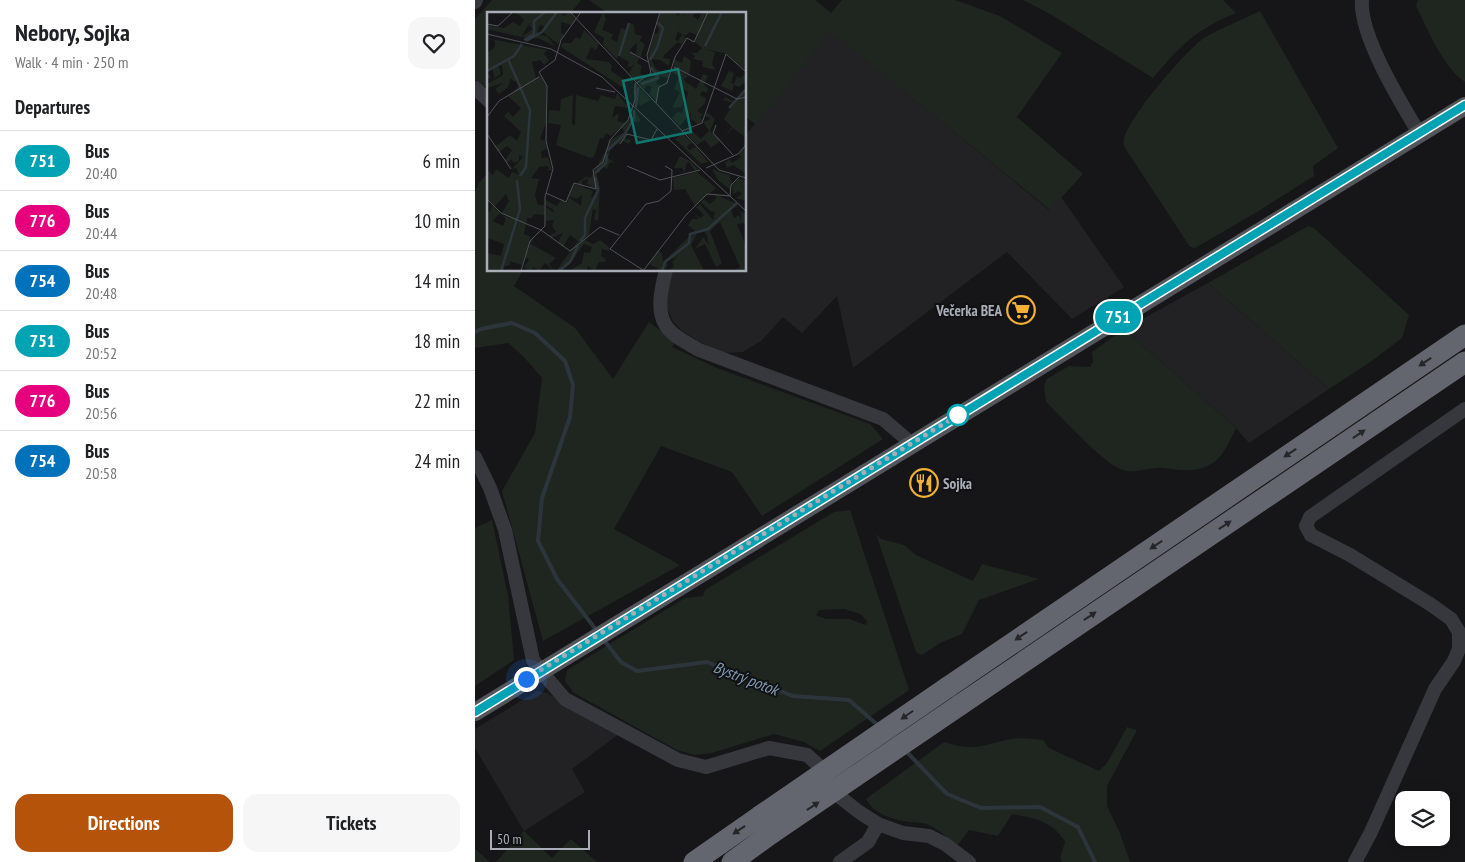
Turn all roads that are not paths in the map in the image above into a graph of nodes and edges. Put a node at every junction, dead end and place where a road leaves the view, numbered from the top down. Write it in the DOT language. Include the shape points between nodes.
graph roads {
  1 [pos="1362,0"];
  2 [pos="475,88"];
  3 [pos="487,99"];
  4 [pos="1465,106"];
  5 [pos="1419,134"];
  6 [pos="666,271"];
  7 [pos="1465,335"];
  8 [pos="1465,362"];
  9 [pos="1465,410"];
  10 [pos="911,443"];
  11 [pos="475,457"];
  12 [pos="540,670"];
  13 [pos="475,712"];
  14 [pos="878,824"];
  15 [pos="694,862"];
  16 [pos="732,862"];
  17 [pos="839,862"];
  18 [pos="969,862"];
  19 [pos="1355,862"];
  1 -- 5 [label="street" via="1364,23 1375,52"];
  2 -- 3 [label="street"];
  4 -- 5 [label="main road"];
  5 -- 10 [label="main road"];
  6 -- 10 [label="street" via="661,293 663,316 665,324 677,336 699,350 883,418"];
  7 -- 15 [label="highway, one-way, bridge"];
  16 -- 8 [label="highway, one-way, bridge"];
  9 -- 19 [label="street" via="1310,517 1306,526 1311,535 1430,604 1451,619 1459,632 1459,649 1454,661 1435,689"];
  10 -- 12 [label="main road"];
  11 -- 12 [label="street" via="505,530 533,660"];
  12 -- 13 [label="main road"];
  12 -- 14 [label="street" via="565,699 678,760 706,767 769,748 807,755 840,797"];
  14 -- 17 [label="street" via="868,842"];
  14 -- 18 [label="street" via="903,833 929,836"];
}
